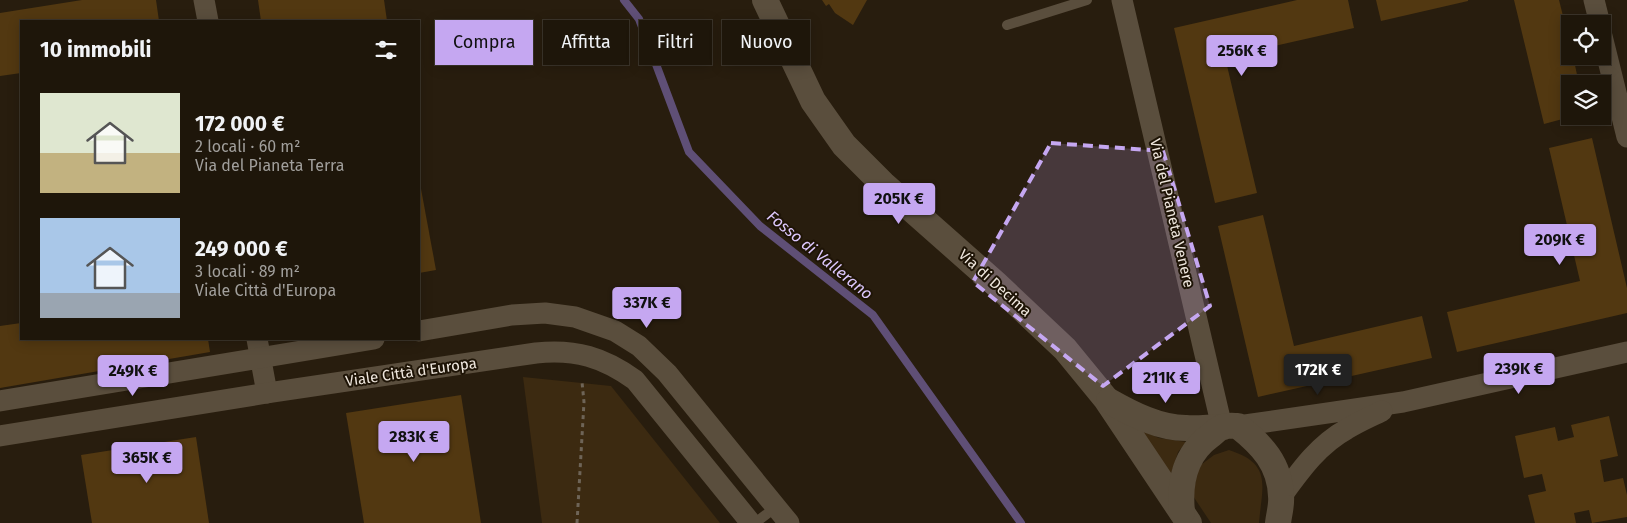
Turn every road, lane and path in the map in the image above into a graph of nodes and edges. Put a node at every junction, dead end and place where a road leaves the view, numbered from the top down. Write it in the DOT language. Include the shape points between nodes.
graph roads {
  1 [pos="204,0"];
  2 [pos="765,0"];
  3 [pos="1087,0"];
  4 [pos="1122,0"];
  5 [pos="1594,0"];
  6 [pos="1598,15"];
  7 [pos="208,20"];
  8 [pos="1007,25"];
  9 [pos="1609,65"];
  10 [pos="1627,137"];
  11 [pos="420,331"];
  12 [pos="361,340"];
  13 [pos="259,348"];
  14 [pos="1627,352"];
  15 [pos="582,382"];
  16 [pos="267,393"];
  17 [pos="1106,399"];
  18 [pos="0,401"];
  19 [pos="1403,402"];
  20 [pos="1230,426"];
  21 [pos="0,436"];
  22 [pos="1282,497"];
  23 [pos="776,507"];
  24 [pos="1186,518"];
  25 [pos="577,523"];
  26 [pos="751,523"];
  27 [pos="755,523"];
  28 [pos="789,523"];
  29 [pos="1278,523"];
  1 -- 7 [label="street"];
  2 -- 17 [label="street, Via di Decima" via="813,101 844,145 1051,334"];
  3 -- 8 [label="lane"];
  4 -- 20 [label="street, Via del Pianeta Venere"];
  5 -- 6 [label="street"];
  9 -- 10 [label="street"];
  11 -- 23 [label="street" via="545,313 575,317 608,327 632,340 654,359"];
  12 -- 13 [label="street"];
  13 -- 16 [label="street"];
  13 -- 18 [label="street"];
  14 -- 19 [label="street"];
  15 -- 25 [label="path" via="584,402"];
  16 -- 21 [label="street, Viale Città d'Europa"];
  16 -- 26 [label="street, Viale Città d'Europa" via="536,353 559,351 585,355 609,363 635,380"];
  17 -- 20 [label="street, Via di Decima" via="1133,414 1174,427"];
  17 -- 24 [label="street, Via di Decima"];
  19 -- 20 [label="street"];
  19 -- 22 [label="street" via="1346,429 1324,445"];
  20 -- 22 [label="street" via="1253,438 1269,454"];
  20 -- 24 [label="street, Via di Decima" via="1204,440 1188,463 1180,496"];
  22 -- 29 [label="street"];
  23 -- 27 [label="lane"];
  23 -- 28 [label="street"];
}
